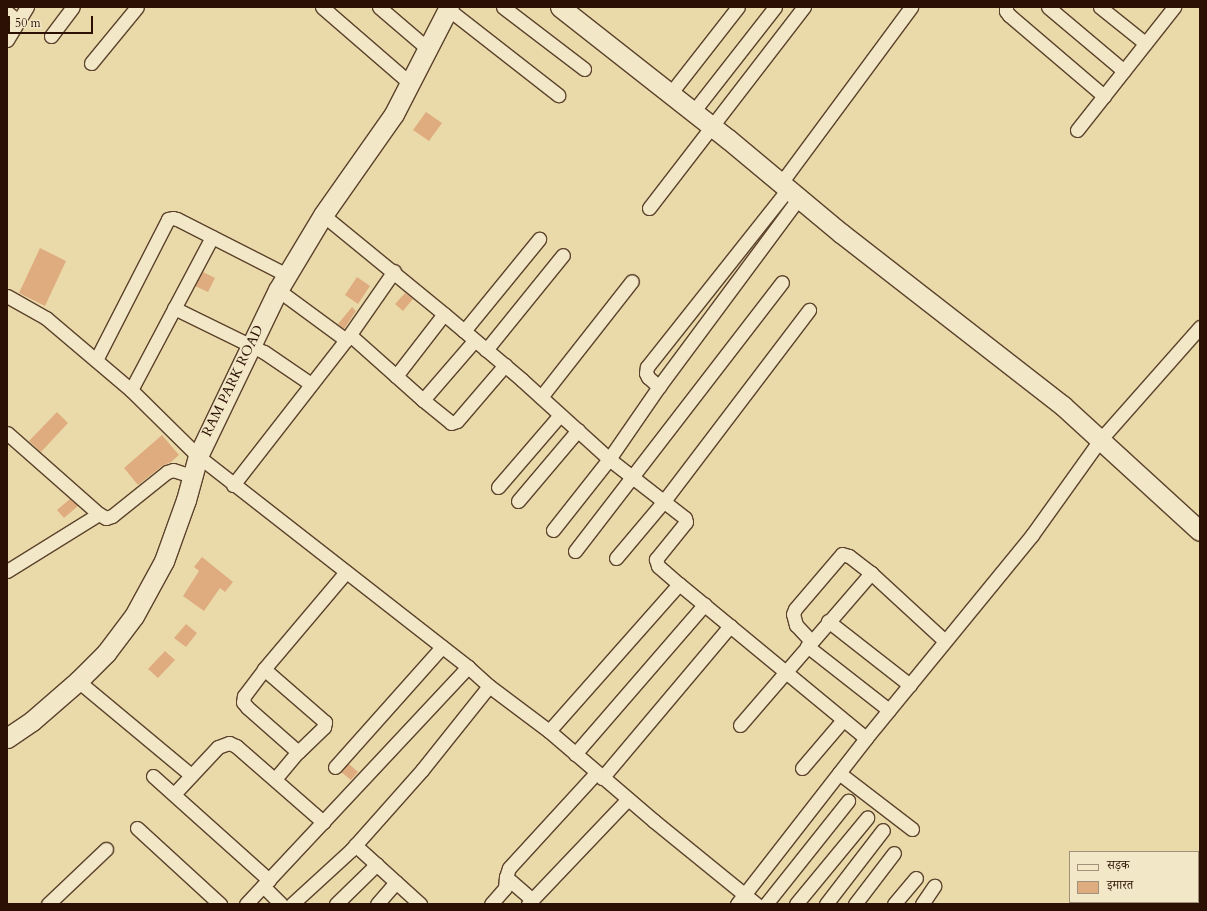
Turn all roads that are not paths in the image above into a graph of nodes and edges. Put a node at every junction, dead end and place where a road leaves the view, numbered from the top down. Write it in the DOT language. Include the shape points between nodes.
graph roads {
  1 [pos="27,7"];
  2 [pos="73,7"];
  3 [pos="137,7"];
  4 [pos="322,7"];
  5 [pos="379,7"];
  6 [pos="503,7"];
  7 [pos="560,7"];
  8 [pos="738,7"];
  9 [pos="775,7"];
  10 [pos="804,7"];
  11 [pos="1006,7"];
  12 [pos="1048,7"];
  13 [pos="1100,7"];
  14 [pos="1174,7"];
  15 [pos="449,8"];
  16 [pos="908,8"];
  17 [pos="7,12"];
  18 [pos="18,20"];
  19 [pos="51,36"];
  20 [pos="7,40"];
  21 [pos="1145,43"];
  22 [pos="428,49"];
  23 [pos="91,63"];
  24 [pos="584,69"];
  25 [pos="1124,71"];
  26 [pos="411,84"];
  27 [pos="670,94"];
  28 [pos="558,95"];
  29 [pos="1104,96"];
  30 [pos="693,112"];
  31 [pos="713,127"];
  32 [pos="1077,130"];
  33 [pos="789,190"];
  34 [pos="649,208"];
  35 [pos="323,215"];
  36 [pos="212,237"];
  37 [pos="539,239"];
  38 [pos="563,255"];
  39 [pos="394,271"];
  40 [pos="632,281"];
  41 [pos="282,282"];
  42 [pos="782,282"];
  43 [pos="7,296"];
  44 [pos="174,308"];
  45 [pos="808,310"];
  46 [pos="444,314"];
  47 [pos="1200,327"];
  48 [pos="464,331"];
  49 [pos="348,337"];
  50 [pos="474,341"];
  51 [pos="251,346"];
  52 [pos="486,350"];
  53 [pos="96,360"];
  54 [pos="505,365"];
  55 [pos="396,376"];
  56 [pos="311,384"];
  57 [pos="659,387"];
  58 [pos="131,390"];
  59 [pos="541,397"];
  60 [pos="423,400"];
  61 [pos="560,415"];
  62 [pos="578,430"];
  63 [pos="7,433"];
  64 [pos="1100,440"];
  65 [pos="198,456"];
  66 [pos="609,459"];
  67 [pos="192,476"];
  68 [pos="633,477"];
  69 [pos="233,485"];
  70 [pos="498,487"];
  71 [pos="518,501"];
  72 [pos="664,501"];
  73 [pos="99,514"];
  74 [pos="553,530"];
  75 [pos="1200,531"];
  76 [pos="575,551"];
  77 [pos="616,558"];
  78 [pos="7,572"];
  79 [pos="346,572"];
  80 [pos="871,573"];
  81 [pos="679,584"];
  82 [pos="705,604"];
  83 [pos="828,621"];
  84 [pos="730,626"];
  85 [pos="945,641"];
  86 [pos="809,643"];
  87 [pos="442,647"];
  88 [pos="468,667"];
  89 [pos="264,668"];
  90 [pos="785,672"];
  91 [pos="78,681"];
  92 [pos="910,684"];
  93 [pos="489,686"];
  94 [pos="889,710"];
  95 [pos="843,720"];
  96 [pos="740,725"];
  97 [pos="549,731"];
  98 [pos="7,738"];
  99 [pos="866,738"];
  100 [pos="298,752"];
  101 [pos="575,754"];
  102 [pos="335,767"];
  103 [pos="802,768"];
  104 [pos="839,773"];
  105 [pos="191,775"];
  106 [pos="599,775"];
  107 [pos="153,776"];
  108 [pos="275,779"];
  109 [pos="174,794"];
  110 [pos="628,800"];
  111 [pos="848,801"];
  112 [pos="867,818"];
  113 [pos="323,822"];
  114 [pos="137,828"];
  115 [pos="912,829"];
  116 [pos="883,830"];
  117 [pos="355,845"];
  118 [pos="106,850"];
  119 [pos="894,853"];
  120 [pos="377,864"];
  121 [pos="506,876"];
  122 [pos="916,878"];
  123 [pos="396,882"];
  124 [pos="266,883"];
  125 [pos="934,886"];
  126 [pos="741,899"];
  127 [pos="530,902"];
  128 [pos="48,904"];
  129 [pos="220,904"];
  130 [pos="246,904"];
  131 [pos="281,904"];
  132 [pos="292,904"];
  133 [pos="336,904"];
  134 [pos="377,904"];
  135 [pos="419,904"];
  136 [pos="491,904"];
  137 [pos="756,904"];
  138 [pos="766,904"];
  139 [pos="796,904"];
  140 [pos="826,904"];
  141 [pos="855,904"];
  142 [pos="894,904"];
  143 [pos="922,904"];
  1 -- 18 [label="street"];
  2 -- 19 [label="street"];
  3 -- 23 [label="street"];
  4 -- 26 [label="street"];
  5 -- 22 [label="street"];
  6 -- 24 [label="street"];
  7 -- 27 [label="street"];
  8 -- 27 [label="street"];
  9 -- 30 [label="street"];
  10 -- 31 [label="street"];
  11 -- 29 [label="street" via="1010,16"];
  12 -- 25 [label="street"];
  13 -- 21 [label="street"];
  14 -- 21 [label="street"];
  15 -- 22 [label="street, RAM PARK ROAD"];
  15 -- 28 [label="street"];
  16 -- 33 [label="street"];
  17 -- 18 [label="street"];
  18 -- 20 [label="street"];
  21 -- 25 [label="street"];
  22 -- 26 [label="street, RAM PARK ROAD"];
  25 -- 29 [label="street"];
  26 -- 35 [label="street, RAM PARK ROAD" via="394,114"];
  27 -- 30 [label="street"];
  29 -- 32 [label="street"];
  30 -- 31 [label="street"];
  31 -- 33 [label="street"];
  31 -- 34 [label="street"];
  33 -- 57 [label="street"];
  33 -- 57 [label="street" via="647,367 648,377"];
  33 -- 64 [label="street" via="1058,402"];
  35 -- 39 [label="street"];
  35 -- 41 [label="street, RAM PARK ROAD"];
  36 -- 41 [label="street"];
  36 -- 44 [label="street"];
  36 -- 53 [label="street" via="177,219 168,220"];
  37 -- 48 [label="street"];
  38 -- 52 [label="street"];
  39 -- 46 [label="street"];
  39 -- 49 [label="street"];
  40 -- 59 [label="street"];
  41 -- 49 [label="street"];
  41 -- 51 [label="street, RAM PARK ROAD"];
  42 -- 68 [label="street"];
  43 -- 53 [label="street" via="46,318"];
  44 -- 51 [label="street"];
  44 -- 58 [label="street"];
  45 -- 72 [label="street"];
  46 -- 48 [label="street"];
  46 -- 55 [label="street"];
  47 -- 64 [label="street"];
  48 -- 50 [label="street"];
  49 -- 55 [label="street"];
  49 -- 56 [label="street"];
  50 -- 52 [label="street"];
  50 -- 60 [label="street"];
  51 -- 56 [label="street"];
  51 -- 65 [label="street, RAM PARK ROAD"];
  52 -- 54 [label="street"];
  53 -- 58 [label="street"];
  54 -- 59 [label="street"];
  54 -- 60 [label="street" via="453,422 448,421"];
  55 -- 60 [label="street"];
  56 -- 69 [label="street"];
  57 -- 66 [label="street"];
  58 -- 65 [label="street"];
  59 -- 61 [label="street"];
  61 -- 62 [label="street"];
  61 -- 70 [label="street"];
  62 -- 66 [label="street"];
  62 -- 71 [label="street"];
  63 -- 73 [label="street"];
  64 -- 75 [label="street"];
  64 -- 85 [label="street" via="1032,535"];
  65 -- 67 [label="street, RAM PARK ROAD"];
  65 -- 69 [label="street"];
  66 -- 68 [label="street"];
  66 -- 74 [label="street"];
  67 -- 73 [label="street" via="173,470 167,472 112,516 106,518"];
  67 -- 91 [label="street, RAM PARK ROAD" via="164,561 134,616 106,654"];
  68 -- 72 [label="street"];
  68 -- 76 [label="street"];
  69 -- 79 [label="street"];
  72 -- 77 [label="street"];
  72 -- 81 [label="street" via="685,518 686,522 658,556 656,563"];
  73 -- 78 [label="street"];
  79 -- 87 [label="street"];
  79 -- 89 [label="street"];
  80 -- 83 [label="street"];
  80 -- 85 [label="street"];
  80 -- 86 [label="street" via="849,556 839,556 793,614 796,625"];
  81 -- 82 [label="street"];
  81 -- 97 [label="street"];
  82 -- 84 [label="street"];
  82 -- 101 [label="street"];
  83 -- 86 [label="street"];
  83 -- 92 [label="street"];
  84 -- 90 [label="street"];
  84 -- 106 [label="street"];
  85 -- 92 [label="street"];
  86 -- 90 [label="street"];
  86 -- 94 [label="street"];
  87 -- 88 [label="street"];
  87 -- 102 [label="street"];
  88 -- 93 [label="street"];
  88 -- 113 [label="street"];
  89 -- 100 [label="street" via="247,691 243,702"];
  89 -- 100 [label="street" via="325,722 324,727"];
  90 -- 95 [label="street"];
  90 -- 96 [label="street"];
  91 -- 98 [label="street, RAM PARK ROAD" via="32,721"];
  91 -- 105 [label="street"];
  92 -- 94 [label="street"];
  93 -- 97 [label="street"];
  93 -- 117 [label="street" via="422,770"];
  94 -- 99 [label="street"];
  95 -- 99 [label="street"];
  95 -- 103 [label="street"];
  97 -- 101 [label="street"];
  99 -- 104 [label="street"];
  100 -- 108 [label="street"];
  101 -- 106 [label="street"];
  104 -- 115 [label="street"];
  104 -- 126 [label="street"];
  105 -- 108 [label="street" via="218,747 229,743"];
  105 -- 109 [label="street"];
  106 -- 110 [label="street"];
  106 -- 121 [label="street" via="510,868"];
  107 -- 109 [label="street"];
  108 -- 113 [label="street"];
  109 -- 124 [label="street"];
  110 -- 126 [label="street"];
  110 -- 127 [label="street"];
  111 -- 138 [label="street"];
  112 -- 139 [label="street"];
  113 -- 124 [label="street"];
  114 -- 129 [label="street"];
  116 -- 140 [label="street"];
  117 -- 120 [label="street"];
  117 -- 132 [label="street"];
  118 -- 128 [label="street"];
  119 -- 141 [label="street"];
  120 -- 123 [label="street"];
  120 -- 133 [label="street"];
  121 -- 127 [label="street"];
  121 -- 136 [label="street" via="505,888"];
  122 -- 142 [label="street"];
  123 -- 134 [label="street"];
  123 -- 135 [label="street"];
  124 -- 130 [label="street"];
  124 -- 131 [label="street"];
  125 -- 143 [label="street"];
  126 -- 137 [label="street"];
}
